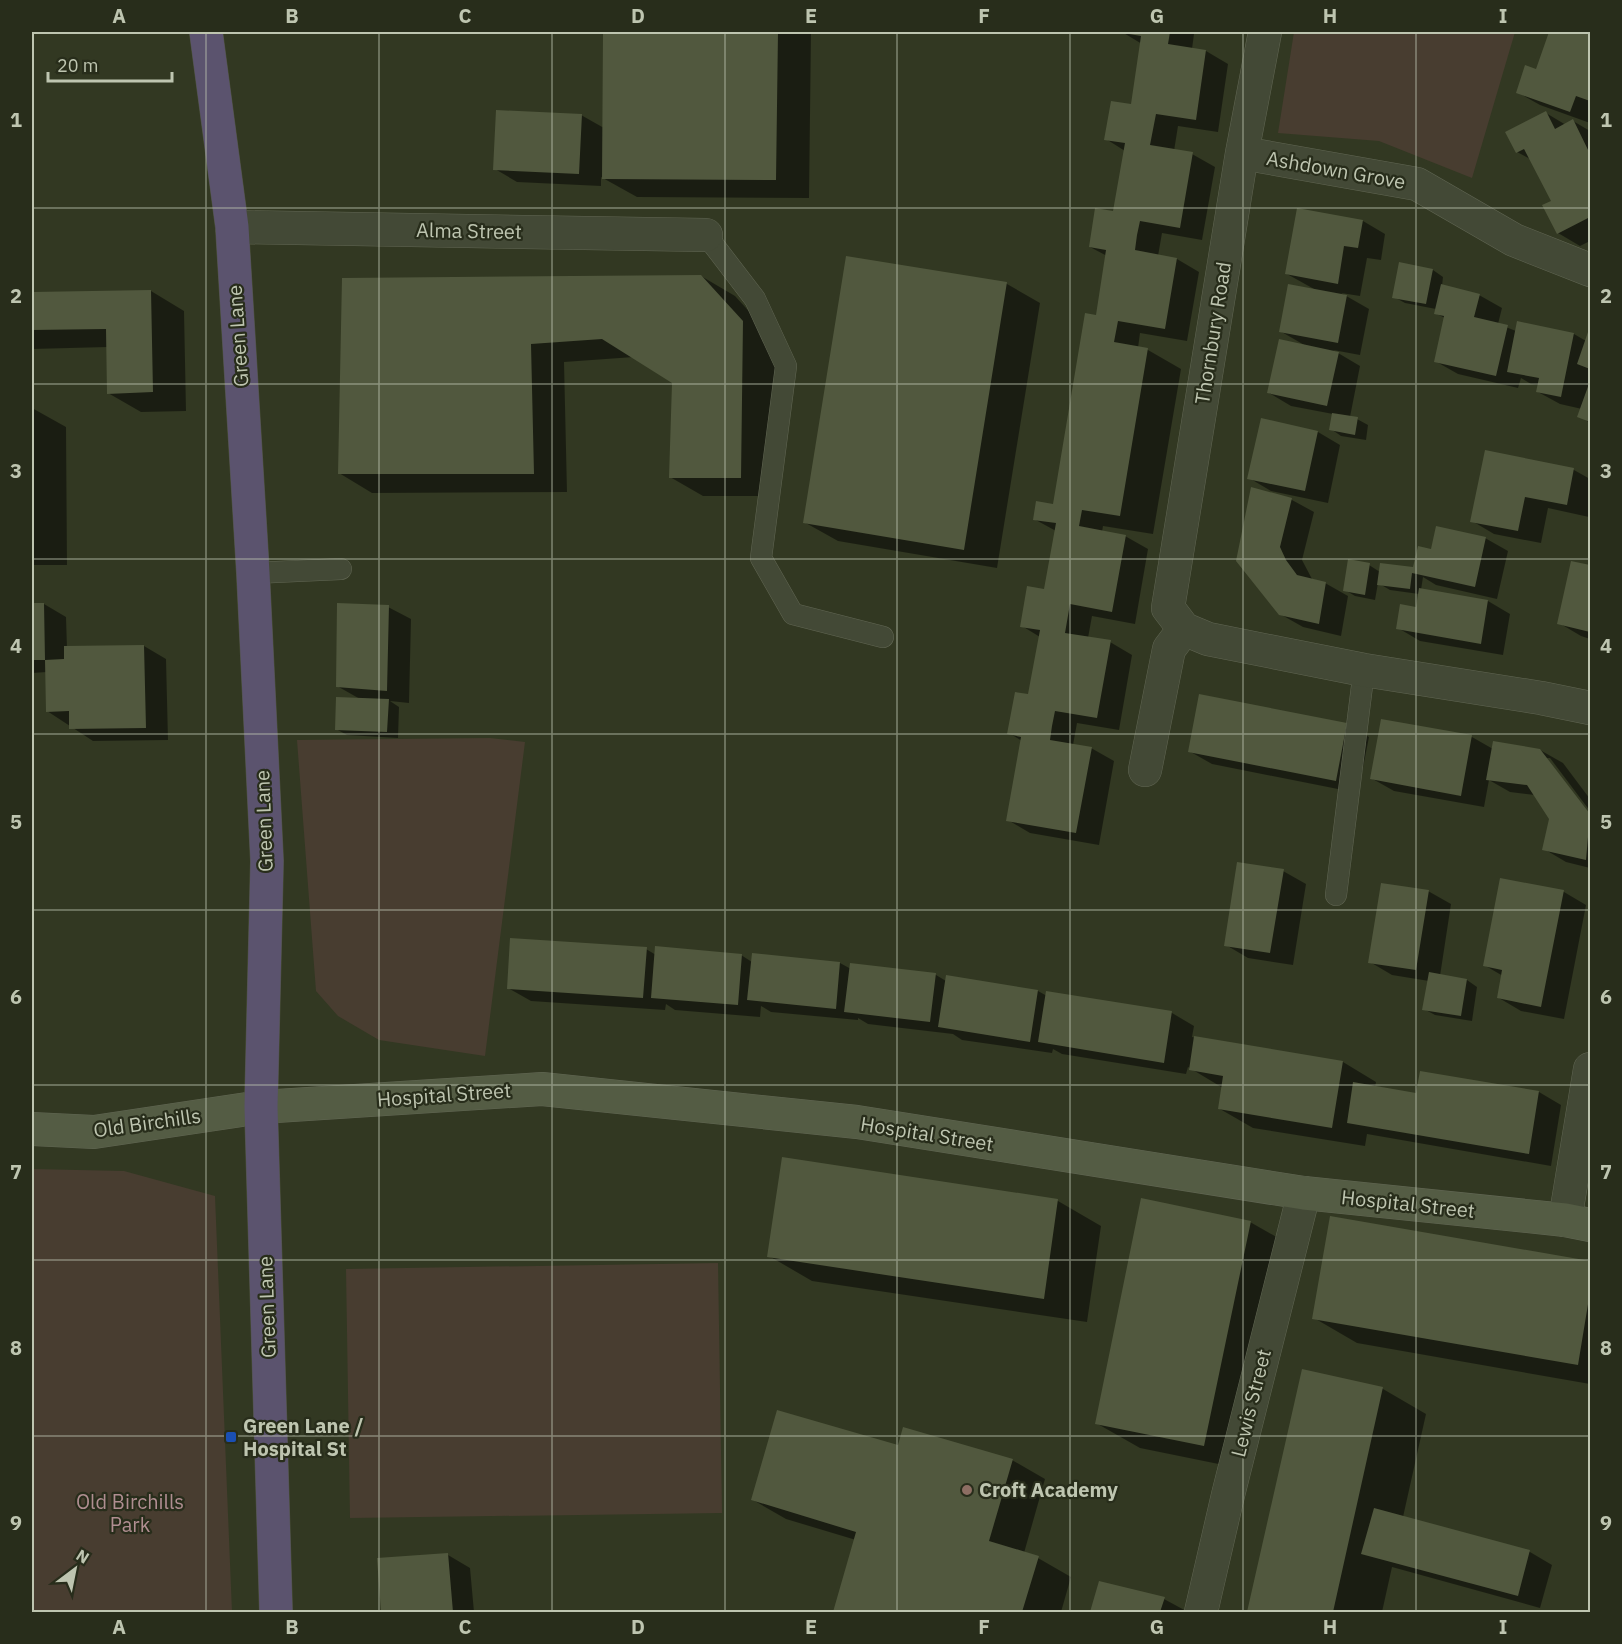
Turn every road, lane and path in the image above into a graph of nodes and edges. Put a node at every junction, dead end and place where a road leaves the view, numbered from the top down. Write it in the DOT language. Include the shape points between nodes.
graph roads {
  1 [pos="206,32"];
  2 [pos="1265,32"];
  3 [pos="1242,153"];
  4 [pos="232,227"];
  5 [pos="706,235"];
  6 [pos="1590,270"];
  7 [pos="340,569"];
  8 [pos="253,573"];
  9 [pos="1184,629"];
  10 [pos="883,637"];
  11 [pos="1364,670"];
  12 [pos="1590,708"];
  13 [pos="1145,770"];
  14 [pos="1336,895"];
  15 [pos="1590,1069"];
  16 [pos="261,1107"];
  17 [pos="32,1130"];
  18 [pos="1304,1193"];
  19 [pos="1578,1222"];
  20 [pos="276,1612"];
  21 [pos="1201,1612"];
  1 -- 4 [label="highway, Green Lane"];
  2 -- 3 [label="street, Thornbury Road"];
  3 -- 6 [label="street, Ashdown Grove" via="1417,184 1514,240"];
  3 -- 9 [label="street, Thornbury Road" via="1168,608"];
  4 -- 5 [label="street, Alma Street"];
  4 -- 8 [label="highway, Green Lane"];
  5 -- 10 [label="lane" via="755,299 786,366 761,558 794,614"];
  7 -- 8 [label="lane"];
  8 -- 16 [label="highway, Green Lane" via="267,861"];
  9 -- 11 [label="street" via="1208,639"];
  9 -- 13 [label="street" via="1169,649"];
  11 -- 12 [label="street"];
  11 -- 14 [label="lane"];
  15 -- 19 [label="street"];
  16 -- 17 [label="street, Old Birchills" via="94,1132"];
  16 -- 18 [label="street, Hospital Street" via="542,1089 857,1122"];
  16 -- 20 [label="highway, Green Lane"];
  18 -- 19 [label="street, Hospital Street"];
  18 -- 21 [label="street, Lewis Street"];
}
